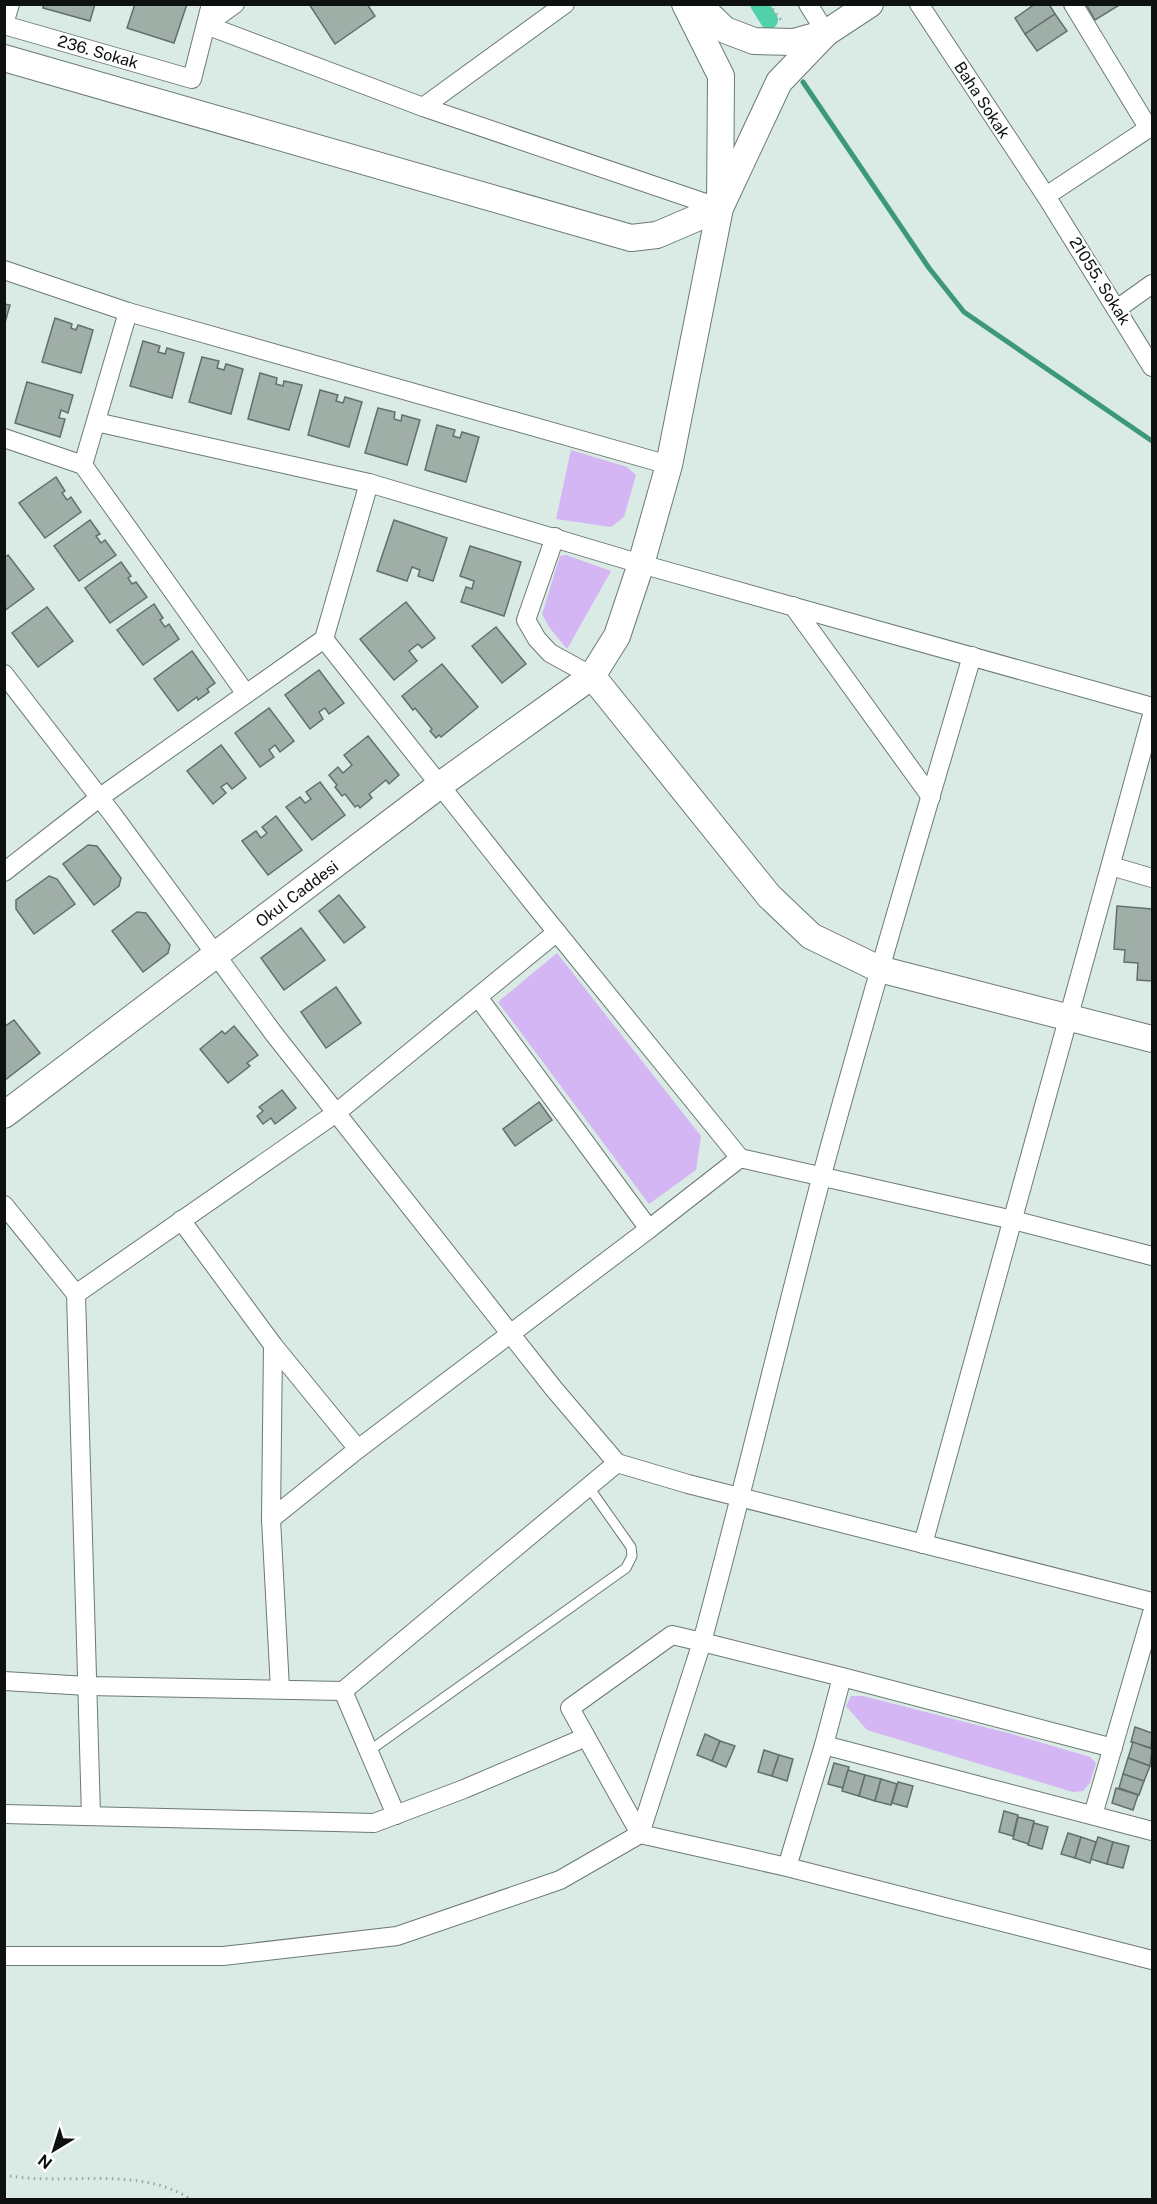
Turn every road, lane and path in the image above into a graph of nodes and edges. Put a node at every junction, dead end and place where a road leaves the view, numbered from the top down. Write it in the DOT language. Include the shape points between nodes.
graph roads {
  1 [pos="10,4"];
  2 [pos="212,4"];
  3 [pos="236,4"];
  4 [pos="565,4"];
  5 [pos="685,4"];
  6 [pos="698,4"];
  7 [pos="769,4"];
  8 [pos="808,4"];
  9 [pos="870,4"];
  10 [pos="919,4"];
  11 [pos="1073,4"];
  12 [pos="4,24"];
  13 [pos="206,25"];
  14 [pos="785,25"];
  15 [pos="826,33"];
  16 [pos="754,41"];
  17 [pos="4,58"];
  18 [pos="721,76"];
  19 [pos="779,82"];
  20 [pos="423,107"];
  21 [pos="1150,127"];
  22 [pos="1046,196"];
  23 [pos="720,208"];
  24 [pos="4,270"];
  25 [pos="1152,284"];
  26 [pos="1117,309"];
  27 [pos="128,312"];
  28 [pos="1152,367"];
  29 [pos="96,422"];
  30 [pos="4,438"];
  31 [pos="83,465"];
  32 [pos="669,465"];
  33 [pos="369,483"];
  34 [pos="555,537"];
  35 [pos="641,564"];
  36 [pos="792,606"];
  37 [pos="324,639"];
  38 [pos="972,656"];
  39 [pos="4,674"];
  40 [pos="592,676"];
  41 [pos="246,694"];
  42 [pos="1152,707"];
  43 [pos="1152,716"];
  44 [pos="440,784"];
  45 [pos="931,797"];
  46 [pos="99,798"];
  47 [pos="1111,866"];
  48 [pos="4,872"];
  49 [pos="1152,878"];
  50 [pos="557,932"];
  51 [pos="216,955"];
  52 [pos="879,969"];
  53 [pos="478,997"];
  54 [pos="1069,1017"];
  55 [pos="1152,1039"];
  56 [pos="336,1113"];
  57 [pos="4,1115"];
  58 [pos="740,1158"];
  59 [pos="822,1175"];
  60 [pos="4,1205"];
  61 [pos="181,1220"];
  62 [pos="1013,1220"];
  63 [pos="649,1229"];
  64 [pos="1152,1256"];
  65 [pos="76,1294"];
  66 [pos="509,1334"];
  67 [pos="273,1346"];
  68 [pos="358,1449"];
  69 [pos="617,1463"];
  70 [pos="588,1486"];
  71 [pos="741,1497"];
  72 [pos="271,1519"];
  73 [pos="923,1544"];
  74 [pos="1152,1602"];
  75 [pos="1152,1613"];
  76 [pos="702,1642"];
  77 [pos="842,1677"];
  78 [pos="4,1681"];
  79 [pos="87,1686"];
  80 [pos="280,1689"];
  81 [pos="343,1691"];
  82 [pos="586,1737"];
  83 [pos="824,1745"];
  84 [pos="1113,1748"];
  85 [pos="369,1751"];
  86 [pos="4,1814"];
  87 [pos="396,1815"];
  88 [pos="1093,1815"];
  89 [pos="91,1816"];
  90 [pos="1152,1831"];
  91 [pos="640,1834"];
  92 [pos="787,1867"];
  93 [pos="4,1956"];
  94 [pos="1152,1960"];
  95 [pos="4,2175"];
  96 [pos="192,2199"];
  1 -- 12 [label="street"];
  2 -- 13 [label="street"];
  3 -- 13 [label="street"];
  4 -- 20 [label="street"];
  5 -- 18 [label="street"];
  6 -- 16 [label="street" via="725,30"];
  7 -- 14 [label="path"];
  8 -- 15 [label="street"];
  9 -- 15 [label="street"];
  10 -- 22 [label="street, Baha Sokak"];
  11 -- 21 [label="street"];
  12 -- 13 [label="street, 236. Sokak" via="192,79"];
  13 -- 20 [label="street"];
  15 -- 16 [label="street" via="794,42"];
  15 -- 19 [label="street"];
  16 -- 18 [label="street" via="729,51 721,66"];
  16 -- 19 [label="street" via="776,56 781,73"];
  17 -- 23 [label="street" via="631,238 657,235"];
  18 -- 19 [label="street" via="730,93 748,101 766,96"];
  18 -- 23 [label="street"];
  19 -- 23 [label="street"];
  20 -- 23 [label="street"];
  21 -- 22 [label="street"];
  22 -- 26 [label="street, 21055. Sokak"];
  23 -- 32 [label="street"];
  24 -- 27 [label="street"];
  25 -- 26 [label="street"];
  26 -- 28 [label="street, 21055. Sokak"];
  27 -- 29 [label="street"];
  27 -- 32 [label="street"];
  29 -- 31 [label="street"];
  29 -- 33 [label="street"];
  30 -- 31 [label="street"];
  31 -- 41 [label="street"];
  32 -- 35 [label="street"];
  33 -- 34 [label="street"];
  33 -- 37 [label="street"];
  34 -- 35 [label="street"];
  34 -- 40 [label="street" via="526,620 549,653"];
  35 -- 36 [label="street"];
  35 -- 40 [label="street" via="617,636"];
  36 -- 38 [label="street"];
  36 -- 45 [label="street"];
  37 -- 41 [label="street"];
  37 -- 44 [label="street"];
  38 -- 42 [label="street"];
  38 -- 45 [label="street"];
  39 -- 46 [label="street"];
  40 -- 44 [label="street, Okul Caddesi"];
  40 -- 52 [label="street" via="769,896 811,936"];
  41 -- 46 [label="street"];
  43 -- 47 [label="street"];
  44 -- 50 [label="street"];
  44 -- 51 [label="street, Okul Caddesi"];
  45 -- 52 [label="street"];
  46 -- 48 [label="street"];
  46 -- 51 [label="street"];
  47 -- 49 [label="street"];
  47 -- 54 [label="street"];
  50 -- 53 [label="street"];
  50 -- 58 [label="street"];
  51 -- 56 [label="street"];
  51 -- 57 [label="street, Okul Caddesi"];
  52 -- 54 [label="street"];
  52 -- 59 [label="street"];
  53 -- 56 [label="street"];
  53 -- 63 [label="street"];
  54 -- 55 [label="street"];
  54 -- 62 [label="street"];
  56 -- 61 [label="street"];
  56 -- 66 [label="street"];
  58 -- 59 [label="street"];
  58 -- 63 [label="street"];
  59 -- 62 [label="street"];
  59 -- 71 [label="street"];
  60 -- 65 [label="street"];
  61 -- 65 [label="street"];
  61 -- 67 [label="street"];
  62 -- 64 [label="street"];
  62 -- 73 [label="street"];
  63 -- 66 [label="street"];
  65 -- 79 [label="street"];
  66 -- 68 [label="street"];
  66 -- 69 [label="street"];
  67 -- 68 [label="street"];
  67 -- 72 [label="street"];
  68 -- 72 [label="street"];
  69 -- 70 [label="street"];
  69 -- 71 [label="street"];
  70 -- 81 [label="street"];
  70 -- 85 [label="lane" via="631,1547 632,1556 626,1568"];
  71 -- 73 [label="street"];
  71 -- 76 [label="street"];
  72 -- 80 [label="street"];
  73 -- 74 [label="street"];
  75 -- 84 [label="street"];
  76 -- 77 [label="street"];
  76 -- 82 [label="street" via="672,1635 570,1708"];
  76 -- 91 [label="street"];
  77 -- 83 [label="street"];
  77 -- 84 [label="street"];
  78 -- 79 [label="street"];
  79 -- 80 [label="street"];
  79 -- 89 [label="street"];
  80 -- 81 [label="street"];
  81 -- 85 [label="street"];
  82 -- 87 [label="street"];
  82 -- 91 [label="street"];
  83 -- 88 [label="street"];
  83 -- 92 [label="street"];
  84 -- 88 [label="street"];
  85 -- 87 [label="street"];
  86 -- 89 [label="street"];
  87 -- 89 [label="street" via="374,1823"];
  88 -- 90 [label="street"];
  91 -- 92 [label="street"];
  91 -- 93 [label="street" via="560,1881 397,1936 223,1956"];
  92 -- 94 [label="street"];
  95 -- 96 [label="path" via="43,2180 126,2179 166,2186"];
}
